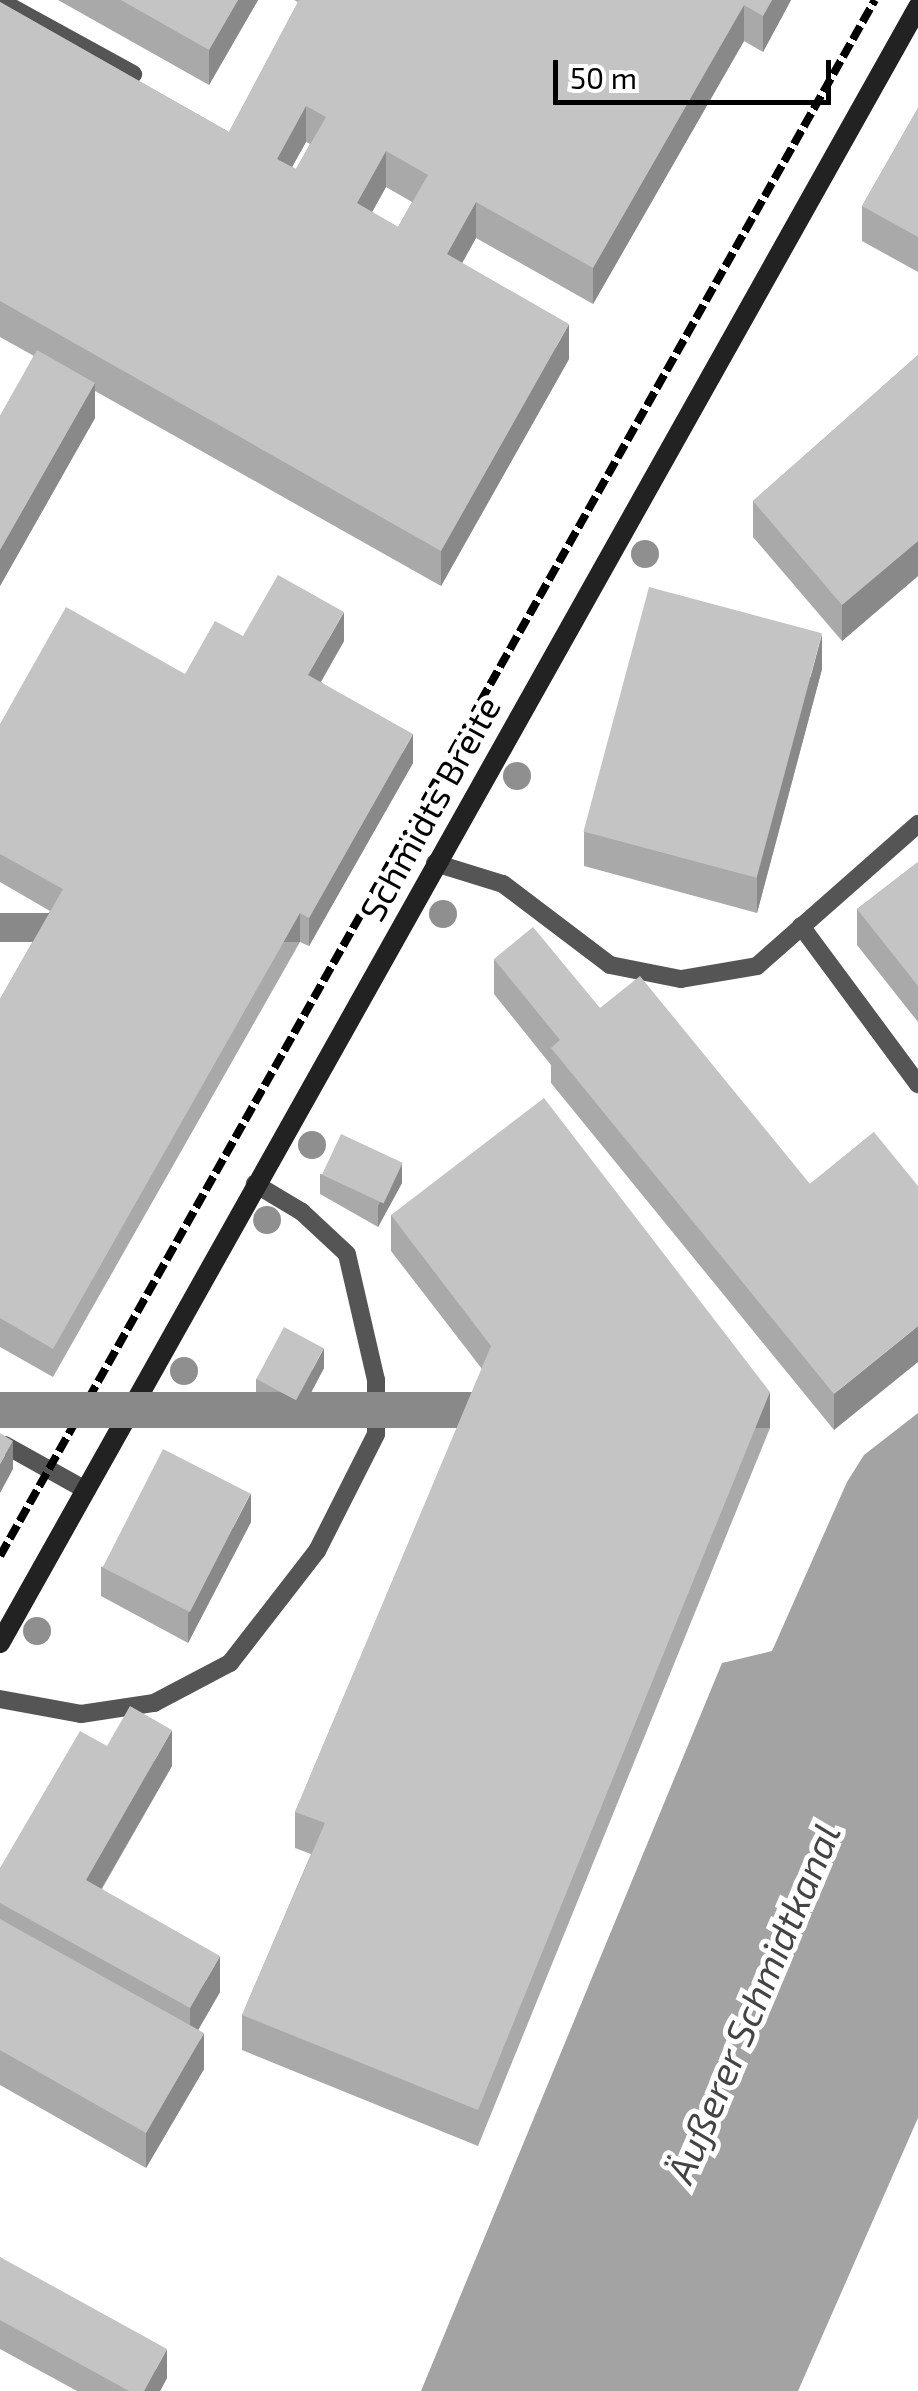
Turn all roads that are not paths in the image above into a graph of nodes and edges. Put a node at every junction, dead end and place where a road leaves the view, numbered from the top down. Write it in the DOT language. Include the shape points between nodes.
graph roads {
  1 [pos="0,0"];
  2 [pos="918,6"];
  3 [pos="132,74"];
  4 [pos="918,824"];
  5 [pos="436,863"];
  6 [pos="801,926"];
  7 [pos="918,1084"];
  8 [pos="255,1184"];
  9 [pos="5,1445"];
  10 [pos="84,1489"];
  11 [pos="0,1643"];
  12 [pos="0,1699"];
  1 -- 3 [label="lane"];
  2 -- 5 [label="main road, Schmidts Breite"];
  4 -- 6 [label="lane"];
  5 -- 6 [label="lane" via="502,884 610,964 681,979 758,966"];
  5 -- 8 [label="main road, Schmidts Breite"];
  6 -- 7 [label="lane"];
  8 -- 10 [label="main road, Schmidts Breite"];
  8 -- 12 [label="lane" via="302,1212 347,1254 376,1380 376,1434 368,1451 317,1551 230,1663 154,1703 81,1714"];
  9 -- 10 [label="lane"];
  10 -- 11 [label="main road, Schmidts Breite"];
}
